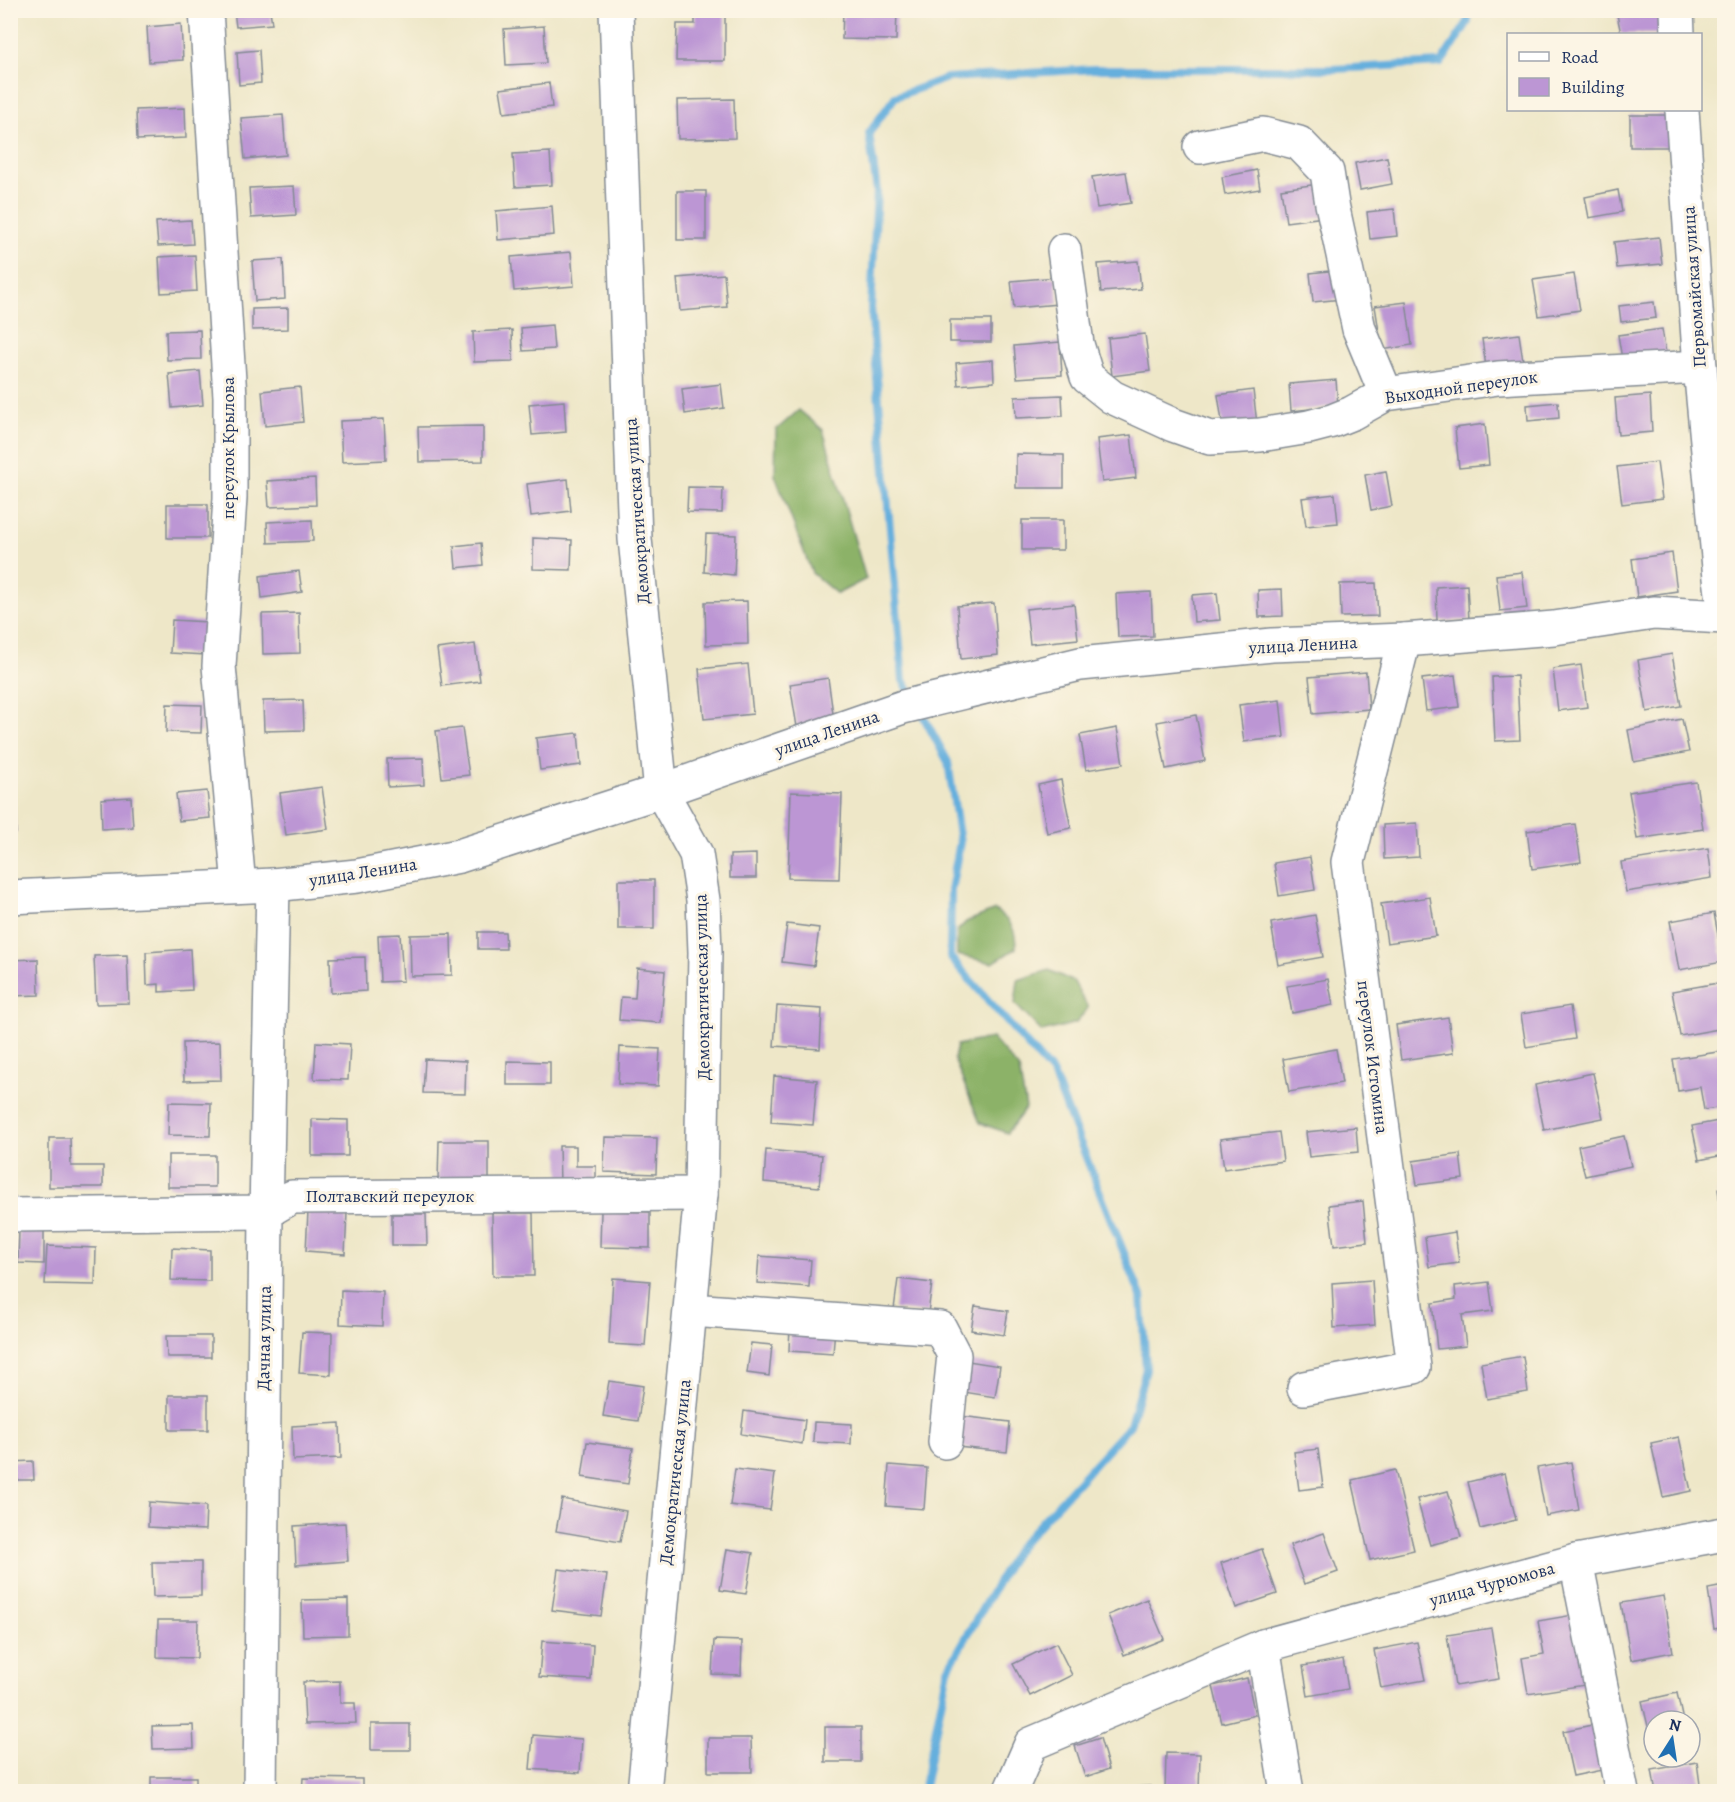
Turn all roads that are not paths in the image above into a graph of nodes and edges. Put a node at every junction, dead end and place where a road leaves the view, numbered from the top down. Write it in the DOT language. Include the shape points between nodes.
graph roads {
  1 [pos="206,10"];
  2 [pos="616,10"];
  3 [pos="1677,10"];
  4 [pos="1678,33"];
  5 [pos="1682,111"];
  6 [pos="1200,147"];
  7 [pos="1064,250"];
  8 [pos="1700,367"];
  9 [pos="1386,394"];
  10 [pos="1723,588"];
  11 [pos="1654,613"];
  12 [pos="1725,617"];
  13 [pos="1404,640"];
  14 [pos="662,791"];
  15 [pos="273,885"];
  16 [pos="239,886"];
  17 [pos="10,897"];
  18 [pos="701,1194"];
  19 [pos="266,1212"];
  20 [pos="10,1215"];
  21 [pos="691,1310"];
  22 [pos="1304,1388"];
  23 [pos="945,1443"];
  24 [pos="1725,1534"];
  25 [pos="1576,1561"];
  26 [pos="1263,1646"];
  27 [pos="260,1791"];
  28 [pos="644,1791"];
  29 [pos="1010,1791"];
  30 [pos="1287,1791"];
  31 [pos="1622,1791"];
  1 -- 16 [label="street, переулок Крылова" via="230,397 230,498 219,666"];
  2 -- 14 [label="street, Демократическая улица" via="635,539"];
  3 -- 4 [label="street"];
  5 -- 8 [label="street, Первомайская улица"];
  6 -- 9 [label="street" via="1263,134 1299,143 1327,172 1359,329"];
  7 -- 9 [label="street, Выходной переулок" via="1077,344 1087,377 1112,397 1173,425 1210,438 1260,435 1332,421"];
  8 -- 9 [label="street, Выходной переулок" via="1498,378"];
  8 -- 10 [label="street, Первомайская улица"];
  10 -- 11 [label="street, улица Ленина"];
  11 -- 12 [label="street, улица Ленина"];
  11 -- 13 [label="street, улица Ленина" via="1554,628"];
  13 -- 14 [label="street, улица Ленина" via="1272,645 1080,664 917,703"];
  13 -- 22 [label="street, переулок Истомина" via="1348,862 1414,1367"];
  14 -- 15 [label="street, улица Ленина" via="459,856 357,876"];
  14 -- 18 [label="street, Демократическая улица" via="696,854 703,900"];
  15 -- 16 [label="street, улица Ленина"];
  15 -- 19 [label="street, Дачная улица"];
  16 -- 17 [label="street, улица Ленина"];
  18 -- 19 [label="street, Полтавский переулок" via="292,1197"];
  18 -- 21 [label="street, Демократическая улица"];
  19 -- 20 [label="street, Полтавский переулок"];
  19 -- 27 [label="street, Дачная улица"];
  21 -- 23 [label="street" via="940,1328 954,1355"];
  21 -- 28 [label="street, Демократическая улица"];
  24 -- 25 [label="street, улица Чурюмова"];
  25 -- 26 [label="street, улица Чурюмова"];
  25 -- 31 [label="street"];
  26 -- 29 [label="street, улица Чурюмова" via="1031,1744"];
  26 -- 30 [label="street"];
}
